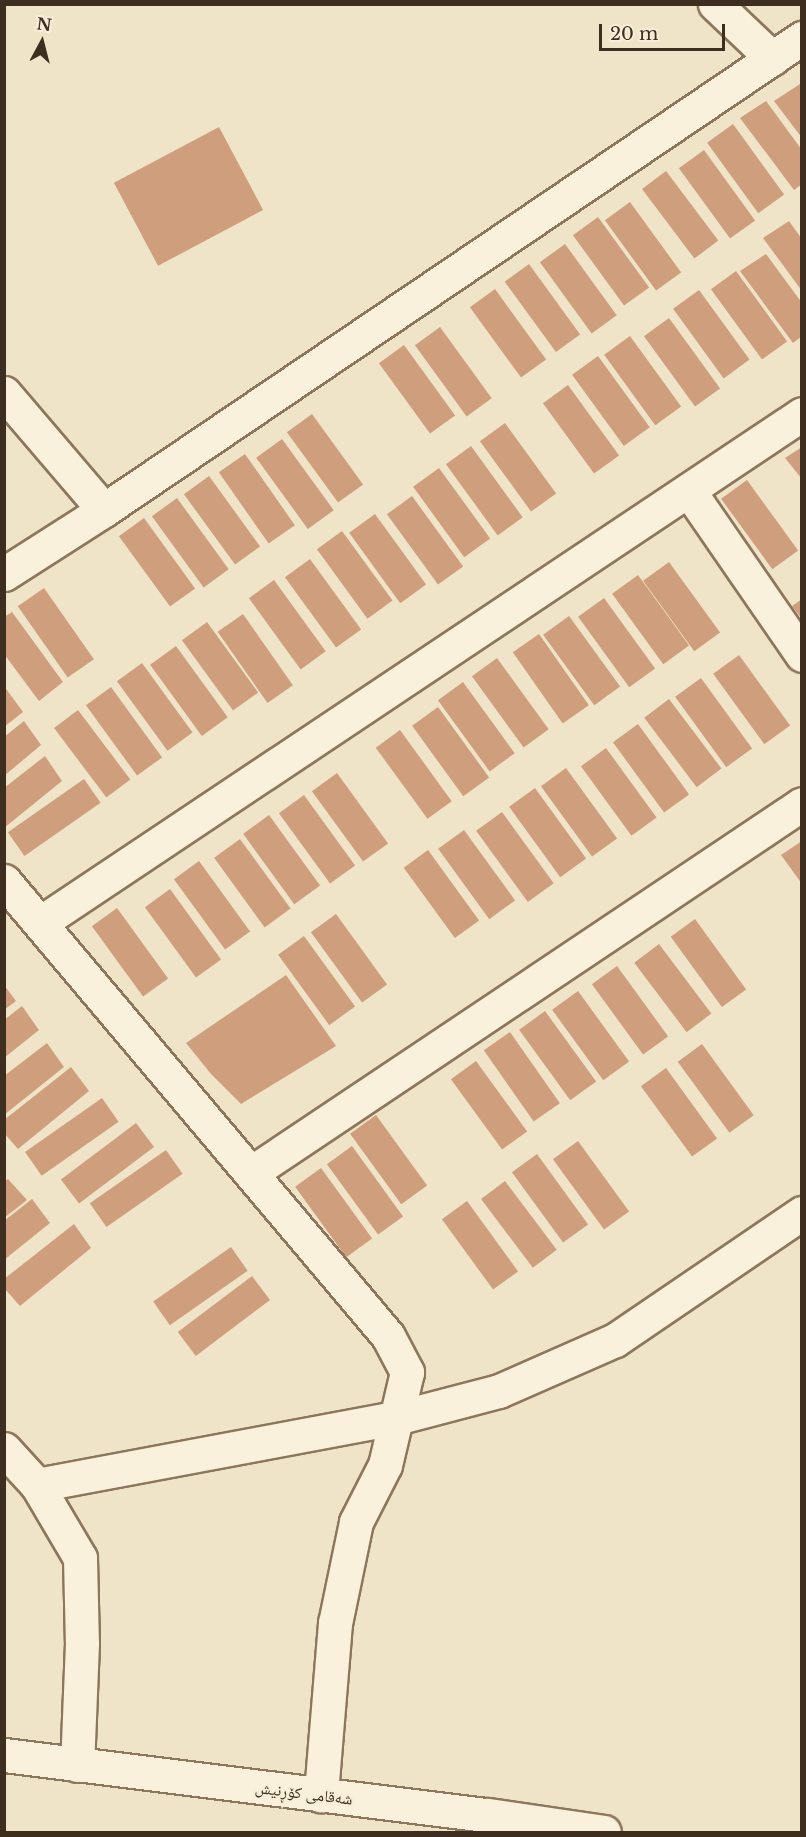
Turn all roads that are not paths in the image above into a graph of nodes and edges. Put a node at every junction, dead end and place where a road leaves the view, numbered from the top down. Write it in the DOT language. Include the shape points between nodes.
graph roads {
  1 [pos="715,4"];
  2 [pos="801,38"];
  3 [pos="772,58"];
  4 [pos="4,393"];
  5 [pos="801,414"];
  6 [pos="689,491"];
  7 [pos="104,510"];
  8 [pos="4,574"];
  9 [pos="801,655"];
  10 [pos="801,804"];
  11 [pos="4,881"];
  12 [pos="40,923"];
  13 [pos="251,1173"];
  14 [pos="801,1213"];
  15 [pos="396,1418"];
  16 [pos="4,1449"];
  17 [pos="37,1485"];
  18 [pos="4,1755"];
  19 [pos="77,1765"];
  20 [pos="321,1795"];
  21 [pos="604,1833"];
  1 -- 3 [label="street"];
  2 -- 3 [label="street"];
  3 -- 7 [label="street"];
  4 -- 7 [label="street"];
  5 -- 6 [label="street"];
  6 -- 9 [label="street"];
  6 -- 12 [label="street"];
  7 -- 8 [label="street"];
  10 -- 13 [label="street"];
  11 -- 12 [label="street"];
  12 -- 13 [label="street"];
  13 -- 15 [label="street" via="388,1336 407,1372"];
  14 -- 15 [label="street" via="615,1340 499,1391"];
  15 -- 17 [label="street"];
  15 -- 20 [label="street" via="385,1465 356,1522 335,1623"];
  16 -- 17 [label="street"];
  17 -- 19 [label="street" via="81,1558"];
  18 -- 19 [label="street, شەقامی کۆڕنیش"];
  19 -- 20 [label="street, شەقامی کۆڕنیش"];
  20 -- 21 [label="street, شەقامی کۆڕنیش"];
}
